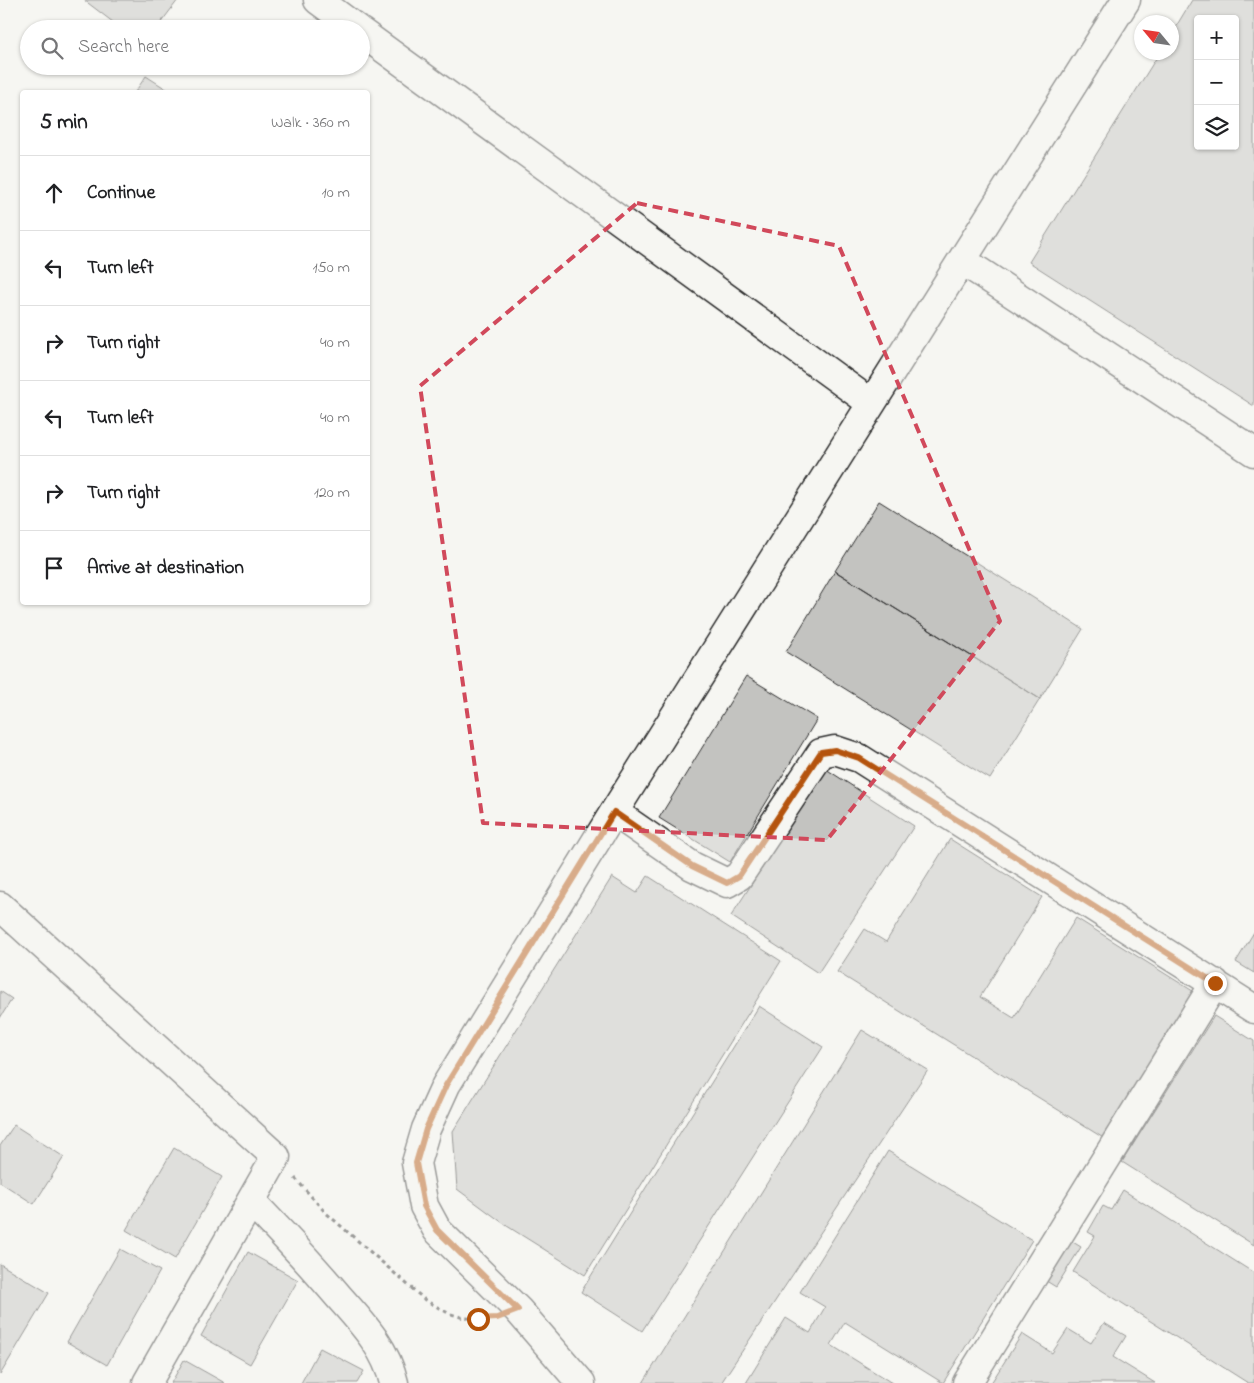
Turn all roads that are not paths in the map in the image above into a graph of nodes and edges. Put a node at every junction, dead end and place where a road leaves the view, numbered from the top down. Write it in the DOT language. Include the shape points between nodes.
graph roads {
  1 [pos="318,0"];
  2 [pos="1126,0"];
  3 [pos="345,20"];
  4 [pos="370,39"];
  5 [pos="964,260"];
  6 [pos="871,404"];
  7 [pos="1254,452"];
  8 [pos="614,812"];
  9 [pos="0,906"];
  10 [pos="1215,983"];
  11 [pos="1254,1009"];
  12 [pos="251,1201"];
  13 [pos="148,1383"];
  14 [pos="394,1383"];
  15 [pos="581,1383"];
  16 [pos="967,1383"];
  1 -- 3 [label="street"];
  2 -- 5 [label="street"];
  4 -- 6 [label="street"];
  5 -- 6 [label="street"];
  5 -- 7 [label="street"];
  6 -- 8 [label="street"];
  8 -- 10 [label="street" via="692,866 727,883 739,876 821,752 835,750 859,758"];
  8 -- 15 [label="street" via="446,1085 426,1129 416,1163 424,1206 437,1230 518,1310"];
  9 -- 12 [label="street" via="276,1157"];
  10 -- 11 [label="street"];
  10 -- 16 [label="street"];
  12 -- 13 [label="street"];
  12 -- 14 [label="street" via="374,1337"];
}
